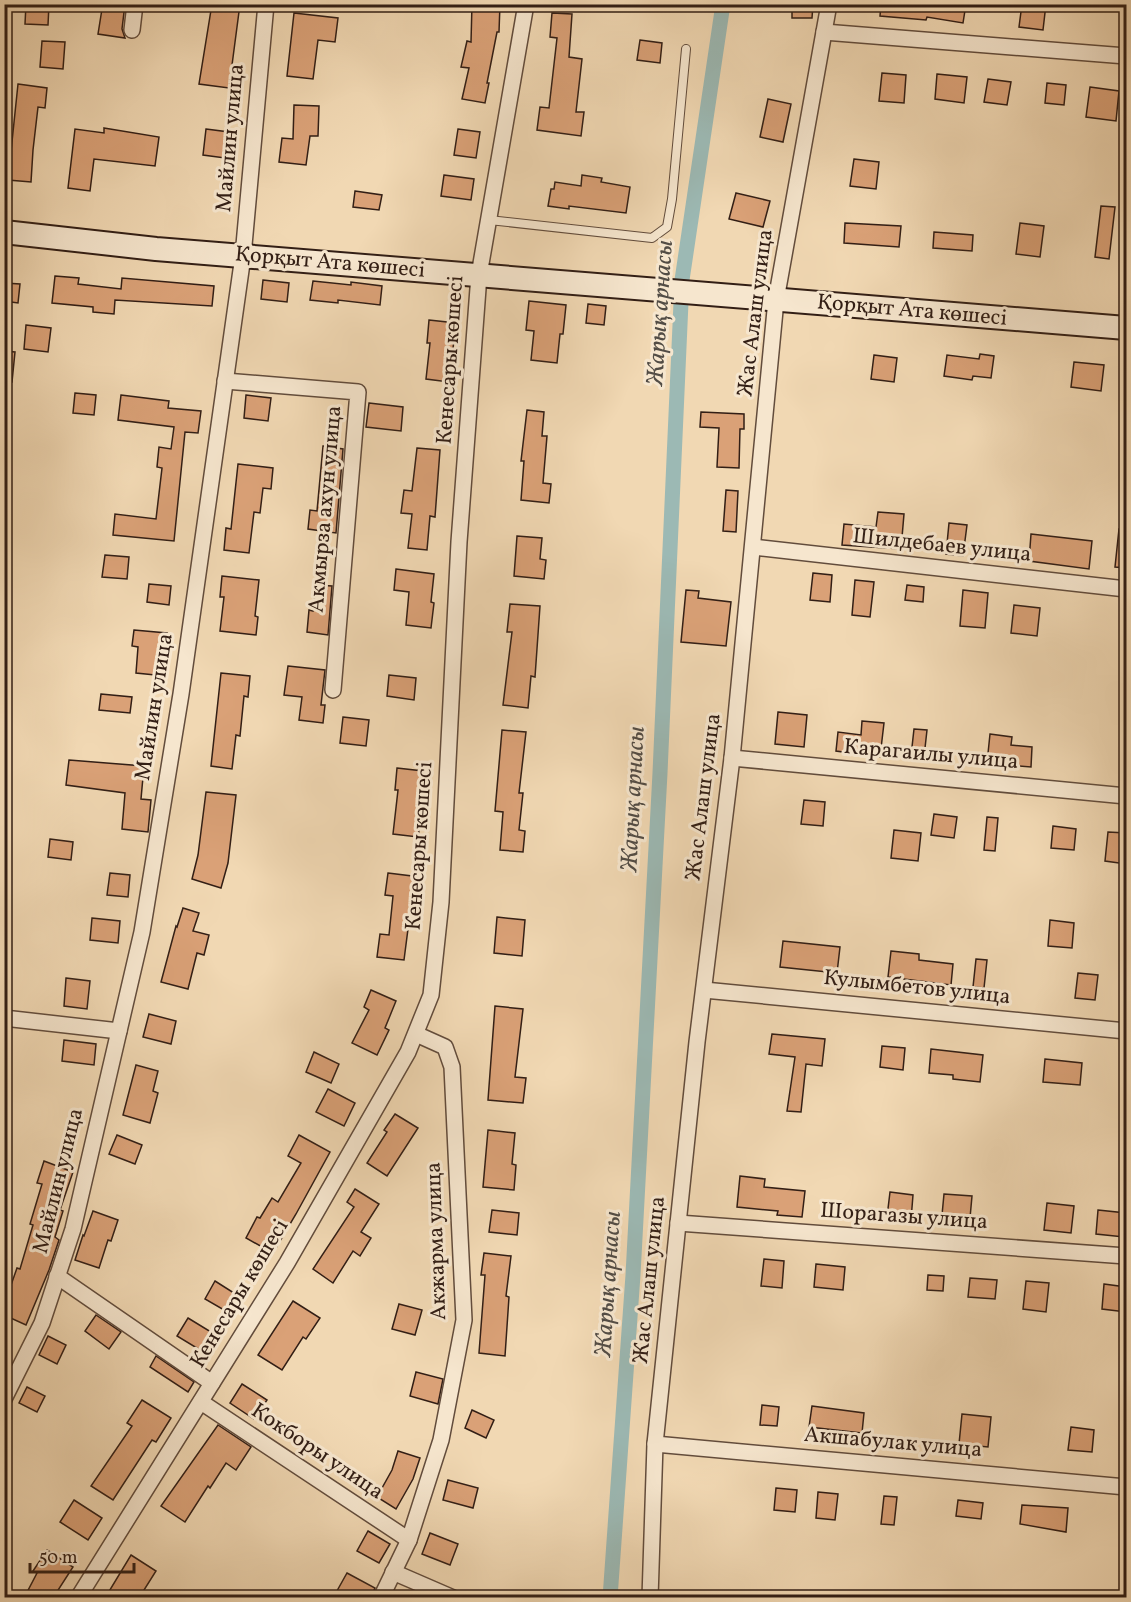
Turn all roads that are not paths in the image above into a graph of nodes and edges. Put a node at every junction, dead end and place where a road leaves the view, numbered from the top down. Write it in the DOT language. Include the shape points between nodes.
graph roads {
  1 [pos="135,4"];
  2 [pos="266,4"];
  3 [pos="526,4"];
  4 [pos="829,4"];
  5 [pos="132,30"];
  6 [pos="825,32"];
  7 [pos="686,49"];
  8 [pos="1126,56"];
  9 [pos="489,220"];
  10 [pos="4,232"];
  11 [pos="243,256"];
  12 [pos="479,275"];
  13 [pos="776,300"];
  14 [pos="1126,328"];
  15 [pos="225,381"];
  16 [pos="753,547"];
  17 [pos="1126,589"];
  18 [pos="333,690"];
  19 [pos="732,758"];
  20 [pos="1126,796"];
  21 [pos="704,990"];
  22 [pos="4,1018"];
  23 [pos="119,1031"];
  24 [pos="1126,1031"];
  25 [pos="416,1034"];
  26 [pos="678,1223"];
  27 [pos="1126,1256"];
  28 [pos="57,1276"];
  29 [pos="212,1383"];
  30 [pos="4,1399"];
  31 [pos="201,1402"];
  32 [pos="656,1444"];
  33 [pos="1126,1487"];
  34 [pos="409,1540"];
  35 [pos="393,1572"];
  36 [pos="78,1598"];
  37 [pos="381,1598"];
  38 [pos="453,1598"];
  39 [pos="650,1598"];
  1 -- 5 [label="street"];
  2 -- 11 [label="street, Майлин улица"];
  3 -- 9 [label="street, Кенесары көшесі"];
  4 -- 6 [label="street, Жас Алаш улица"];
  6 -- 8 [label="street"];
  6 -- 13 [label="street, Жас Алаш улица"];
  7 -- 9 [label="lane" via="667,227 652,238"];
  9 -- 12 [label="street, Кенесары көшесі"];
  10 -- 11 [label="main road, Қорқыт Ата көшесі"];
  11 -- 12 [label="main road, Қорқыт Ата көшесі"];
  11 -- 15 [label="street, Майлин улица"];
  12 -- 13 [label="main road, Қорқыт Ата көшесі"];
  12 -- 25 [label="street, Кенесары көшесі" via="459,542 441,902 431,995"];
  13 -- 14 [label="main road, Қорқыт Ата көшесі"];
  13 -- 16 [label="street, Жас Алаш улица"];
  15 -- 18 [label="street, Акмырза ахун улица" via="358,392"];
  15 -- 23 [label="street, Майлин улица" via="146,909"];
  16 -- 17 [label="street, Шилдебаев улица"];
  16 -- 19 [label="street, Жас Алаш улица"];
  19 -- 20 [label="street, Карагаилы улица"];
  19 -- 21 [label="street, Жас Алаш улица"];
  21 -- 24 [label="street, Кулымбетов улица"];
  21 -- 26 [label="street, Жас Алаш улица"];
  22 -- 23 [label="street"];
  23 -- 28 [label="street, Майлин улица" via="73,1229"];
  25 -- 29 [label="street, Кенесары көшесі" via="287,1263"];
  25 -- 34 [label="street, Акжарма улица" via="445,1047 452,1067 464,1320 441,1440"];
  26 -- 27 [label="street, Шорагазы улица"];
  26 -- 32 [label="street, Жас Алаш улица"];
  28 -- 29 [label="street"];
  28 -- 30 [label="street, Майлин улица" via="42,1323"];
  29 -- 31 [label="street, Кенесары көшесі"];
  31 -- 34 [label="street, Кокборы улица"];
  31 -- 36 [label="street, Кенесары көшесі"];
  32 -- 33 [label="street, Акшабулак улица"];
  32 -- 39 [label="street, Жас Алаш улица"];
  34 -- 35 [label="street, Акжарма улица"];
  35 -- 37 [label="street, Акжарма улица"];
  35 -- 38 [label="street"];
}
